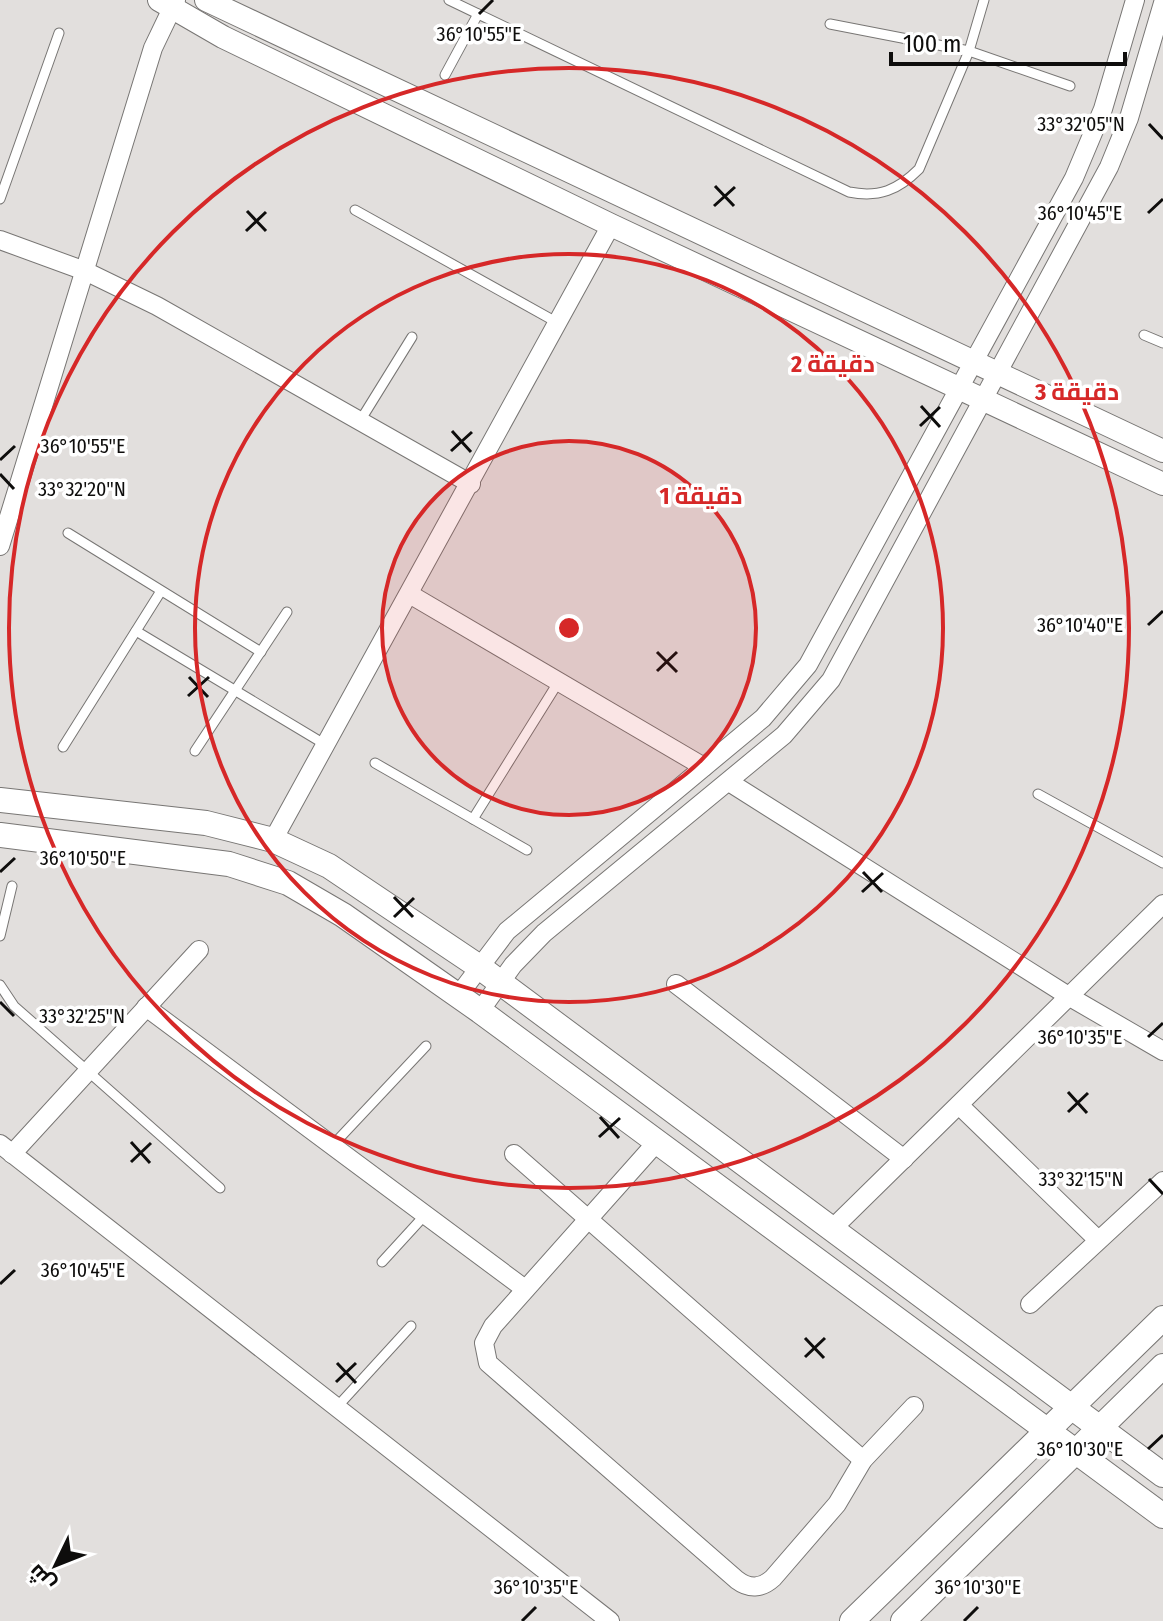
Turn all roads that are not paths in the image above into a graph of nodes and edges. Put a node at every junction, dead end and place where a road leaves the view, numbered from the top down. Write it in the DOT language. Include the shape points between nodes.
graph roads {
  1 [pos="206,0"];
  2 [pos="449,0"];
  3 [pos="984,0"];
  4 [pos="1135,0"];
  5 [pos="168,3"];
  6 [pos="1163,3"];
  7 [pos="478,14"];
  8 [pos="830,24"];
  9 [pos="59,33"];
  10 [pos="969,51"];
  11 [pos="445,75"];
  12 [pos="1070,86"];
  13 [pos="0,199"];
  14 [pos="355,210"];
  15 [pos="611,225"];
  16 [pos="0,240"];
  17 [pos="85,271"];
  18 [pos="558,323"];
  19 [pos="1144,335"];
  20 [pos="412,337"];
  21 [pos="1163,343"];
  22 [pos="971,362"];
  23 [pos="996,374"];
  24 [pos="959,386"];
  25 [pos="983,397"];
  26 [pos="360,421"];
  27 [pos="1163,451"];
  28 [pos="471,484"];
  29 [pos="1163,484"];
  30 [pos="68,533"];
  31 [pos="0,546"];
  32 [pos="161,591"];
  33 [pos="411,595"];
  34 [pos="287,612"];
  35 [pos="136,631"];
  36 [pos="261,652"];
  37 [pos="559,681"];
  38 [pos="236,691"];
  39 [pos="326,745"];
  40 [pos="63,747"];
  41 [pos="195,751"];
  42 [pos="375,763"];
  43 [pos="704,767"];
  44 [pos="729,782"];
  45 [pos="1038,794"];
  46 [pos="0,800"];
  47 [pos="473,819"];
  48 [pos="0,835"];
  49 [pos="273,840"];
  50 [pos="527,850"];
  51 [pos="1163,863"];
  52 [pos="12,886"];
  53 [pos="1163,904"];
  54 [pos="0,936"];
  55 [pos="199,950"];
  56 [pos="478,966"];
  57 [pos="500,982"];
  58 [pos="676,984"];
  59 [pos="0,985"];
  60 [pos="458,996"];
  61 [pos="1070,997"];
  62 [pos="146,1007"];
  63 [pos="480,1011"];
  64 [pos="426,1046"];
  65 [pos="1163,1051"];
  66 [pos="88,1071"];
  67 [pos="959,1105"];
  68 [pos="656,1143"];
  69 [pos="332,1146"];
  70 [pos="6,1149"];
  71 [pos="514,1154"];
  72 [pos="904,1159"];
  73 [pos="1163,1181"];
  74 [pos="220,1188"];
  75 [pos="425,1215"];
  76 [pos="588,1219"];
  77 [pos="832,1229"];
  78 [pos="1098,1240"];
  79 [pos="382,1262"];
  80 [pos="525,1289"];
  81 [pos="1030,1304"];
  82 [pos="1163,1318"];
  83 [pos="411,1326"];
  84 [pos="1163,1366"];
  85 [pos="914,1406"];
  86 [pos="336,1408"];
  87 [pos="1073,1408"];
  88 [pos="1100,1429"];
  89 [pos="1048,1432"];
  90 [pos="1076,1453"];
  91 [pos="863,1460"];
  92 [pos="1163,1475"];
  93 [pos="1163,1516"];
  94 [pos="610,1621"];
  95 [pos="852,1621"];
  96 [pos="903,1621"];
  1 -- 22 [label="street"];
  2 -- 7 [label="lane"];
  3 -- 10 [label="lane"];
  4 -- 22 [label="street" via="1084,156"];
  5 -- 15 [label="street"];
  5 -- 17 [label="street"];
  6 -- 23 [label="street" via="1109,167"];
  7 -- 10 [label="lane" via="849,192 869,196 897,187 919,169"];
  7 -- 11 [label="lane"];
  8 -- 10 [label="lane"];
  9 -- 13 [label="lane"];
  10 -- 12 [label="lane"];
  14 -- 18 [label="lane"];
  15 -- 18 [label="street"];
  15 -- 24 [label="street"];
  16 -- 17 [label="street"];
  17 -- 26 [label="street"];
  17 -- 31 [label="street"];
  18 -- 28 [label="street"];
  19 -- 21 [label="lane"];
  20 -- 26 [label="lane"];
  22 -- 23 [label="street"];
  22 -- 24 [label="street"];
  23 -- 25 [label="street"];
  23 -- 27 [label="street"];
  24 -- 25 [label="street"];
  24 -- 43 [label="street" via="808,665 763,718"];
  25 -- 29 [label="street"];
  25 -- 44 [label="street" via="831,680 784,735"];
  26 -- 28 [label="street"];
  28 -- 33 [label="street"];
  30 -- 32 [label="lane"];
  32 -- 35 [label="lane"];
  32 -- 36 [label="lane"];
  33 -- 37 [label="street"];
  33 -- 39 [label="street"];
  34 -- 36 [label="lane"];
  35 -- 38 [label="lane"];
  35 -- 40 [label="lane"];
  36 -- 38 [label="lane"];
  37 -- 43 [label="street"];
  37 -- 47 [label="lane"];
  38 -- 39 [label="lane"];
  38 -- 41 [label="lane"];
  39 -- 49 [label="street"];
  42 -- 47 [label="lane"];
  43 -- 56 [label="street" via="524,916"];
  44 -- 57 [label="street" via="544,933"];
  44 -- 61 [label="street"];
  45 -- 51 [label="lane"];
  46 -- 49 [label="main road" via="206,823"];
  47 -- 50 [label="lane"];
  48 -- 60 [label="main road" via="259,872 316,898"];
  49 -- 56 [label="main road" via="329,866"];
  52 -- 54 [label="lane"];
  53 -- 61 [label="street"];
  55 -- 62 [label="street"];
  56 -- 57 [label="main road"];
  56 -- 60 [label="street"];
  57 -- 63 [label="street"];
  57 -- 77 [label="main road"];
  58 -- 72 [label="street"];
  59 -- 66 [label="lane" via="14,1006"];
  60 -- 63 [label="main road"];
  61 -- 65 [label="street"];
  61 -- 67 [label="street"];
  62 -- 66 [label="street"];
  62 -- 69 [label="street"];
  63 -- 68 [label="main road"];
  64 -- 69 [label="lane"];
  66 -- 70 [label="street"];
  66 -- 74 [label="lane"];
  67 -- 72 [label="street"];
  67 -- 78 [label="street"];
  68 -- 76 [label="street"];
  68 -- 89 [label="main road"];
  69 -- 75 [label="street"];
  70 -- 86 [label="street"];
  71 -- 76 [label="street"];
  72 -- 77 [label="street"];
  73 -- 78 [label="street"];
  75 -- 79 [label="lane"];
  75 -- 80 [label="street"];
  76 -- 80 [label="street"];
  76 -- 91 [label="street"];
  77 -- 87 [label="main road"];
  78 -- 81 [label="street"];
  80 -- 91 [label="street" via="487,1334 488,1363 743,1585 759,1587 773,1578 837,1504"];
  82 -- 87 [label="main road"];
  83 -- 86 [label="lane"];
  84 -- 88 [label="main road"];
  85 -- 91 [label="street"];
  86 -- 94 [label="street"];
  87 -- 88 [label="main road"];
  87 -- 89 [label="main road"];
  88 -- 90 [label="main road"];
  88 -- 92 [label="main road"];
  89 -- 90 [label="main road"];
  89 -- 95 [label="main road"];
  90 -- 93 [label="main road"];
  90 -- 96 [label="main road"];
}
